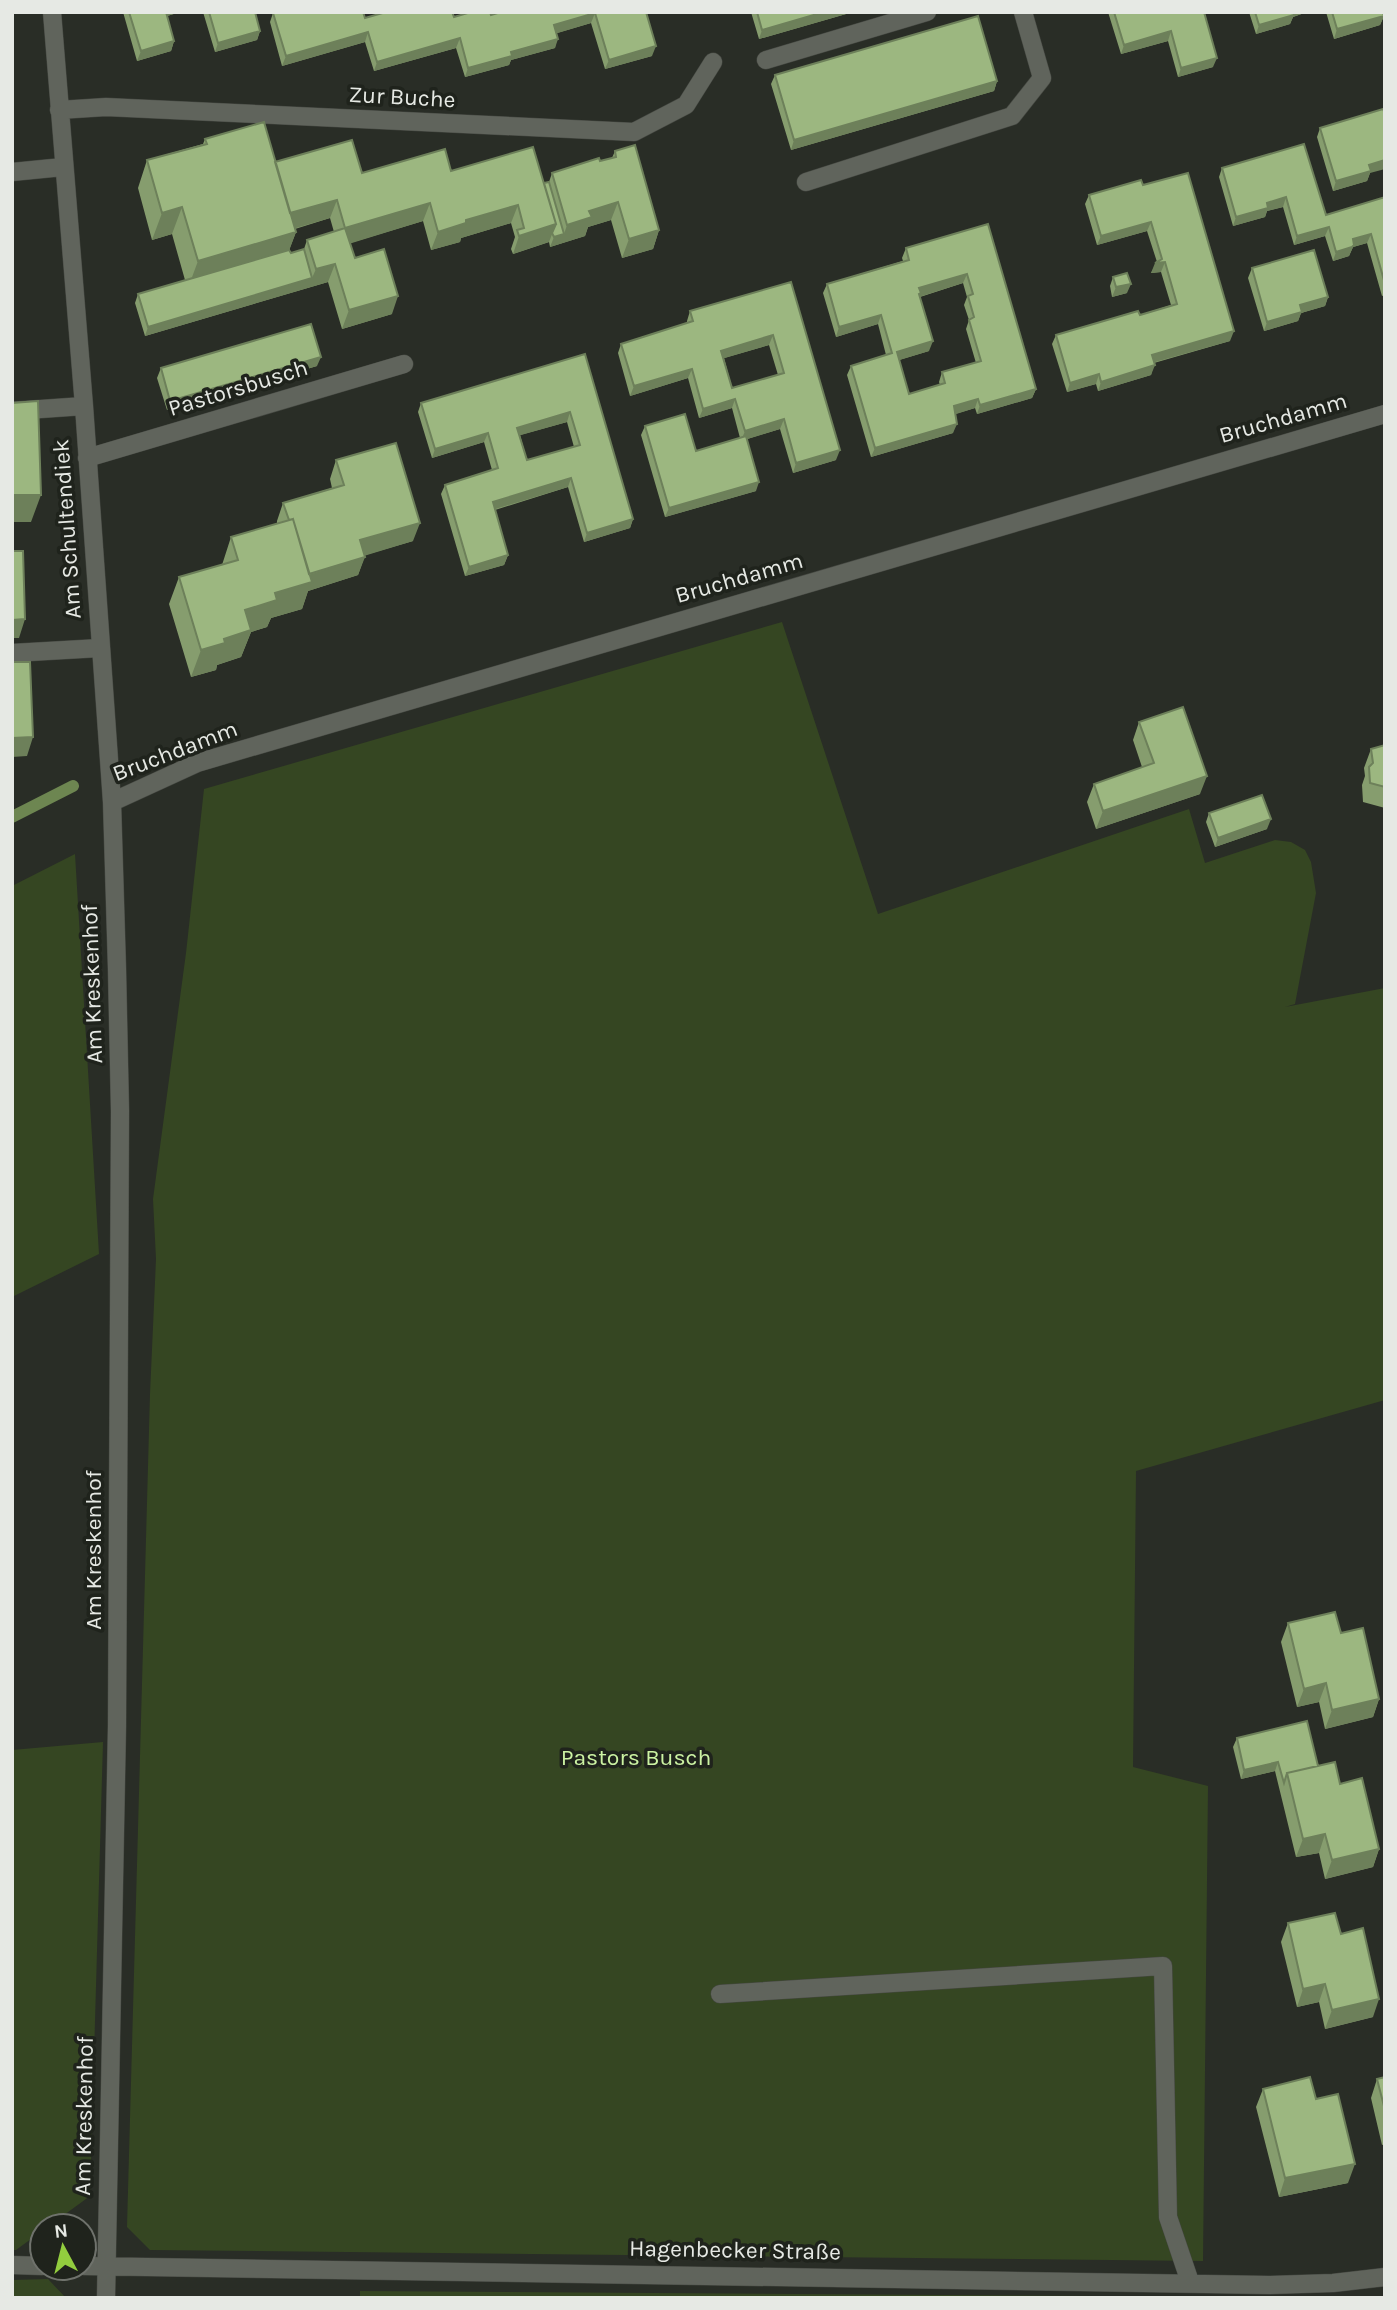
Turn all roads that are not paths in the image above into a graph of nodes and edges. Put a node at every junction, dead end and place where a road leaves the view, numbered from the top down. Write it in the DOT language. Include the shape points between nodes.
graph roads {
  1 [pos="52,12"];
  2 [pos="927,12"];
  3 [pos="1023,12"];
  4 [pos="766,60"];
  5 [pos="713,62"];
  6 [pos="60,110"];
  7 [pos="63,167"];
  8 [pos="12,172"];
  9 [pos="806,182"];
  10 [pos="404,364"];
  11 [pos="84,406"];
  12 [pos="12,411"];
  13 [pos="1385,414"];
  14 [pos="87,458"];
  15 [pos="100,648"];
  16 [pos="12,653"];
  17 [pos="112,802"];
  18 [pos="720,1994"];
  19 [pos="98,2266"];
  20 [pos="106,2266"];
  21 [pos="1385,2277"];
  22 [pos="1189,2282"];
  23 [pos="1333,2290"];
  24 [pos="106,2298"];
  1 -- 6 [label="street, Am Schultendiek"];
  2 -- 4 [label="street"];
  3 -- 9 [label="street" via="1042,78 1012,116"];
  5 -- 6 [label="street, Zur Buche" via="686,105 634,132 106,107"];
  6 -- 7 [label="street, Am Schultendiek"];
  7 -- 8 [label="street"];
  7 -- 11 [label="street, Am Schultendiek"];
  10 -- 14 [label="street, Pastorsbusch"];
  11 -- 12 [label="street, Am Schultendiek"];
  11 -- 14 [label="street, Am Schultendiek"];
  13 -- 17 [label="street, Bruchdamm" via="197,763"];
  14 -- 15 [label="street, Am Schultendiek"];
  15 -- 16 [label="street, Am Schultendiek"];
  15 -- 17 [label="street, Am Schultendiek"];
  17 -- 20 [label="street, Am Kreskenhof" via="120,1211"];
  18 -- 22 [label="street" via="1163,1966 1168,2217"];
  19 -- 20 [label="street, Hagenbecker Straße"];
  20 -- 22 [label="street, Hagenbecker Straße"];
  20 -- 24 [label="street, Am Kreskenhof"];
  21 -- 23 [label="street, Hagenbecker Straße"];
  22 -- 23 [label="street, Hagenbecker Straße"];
}
